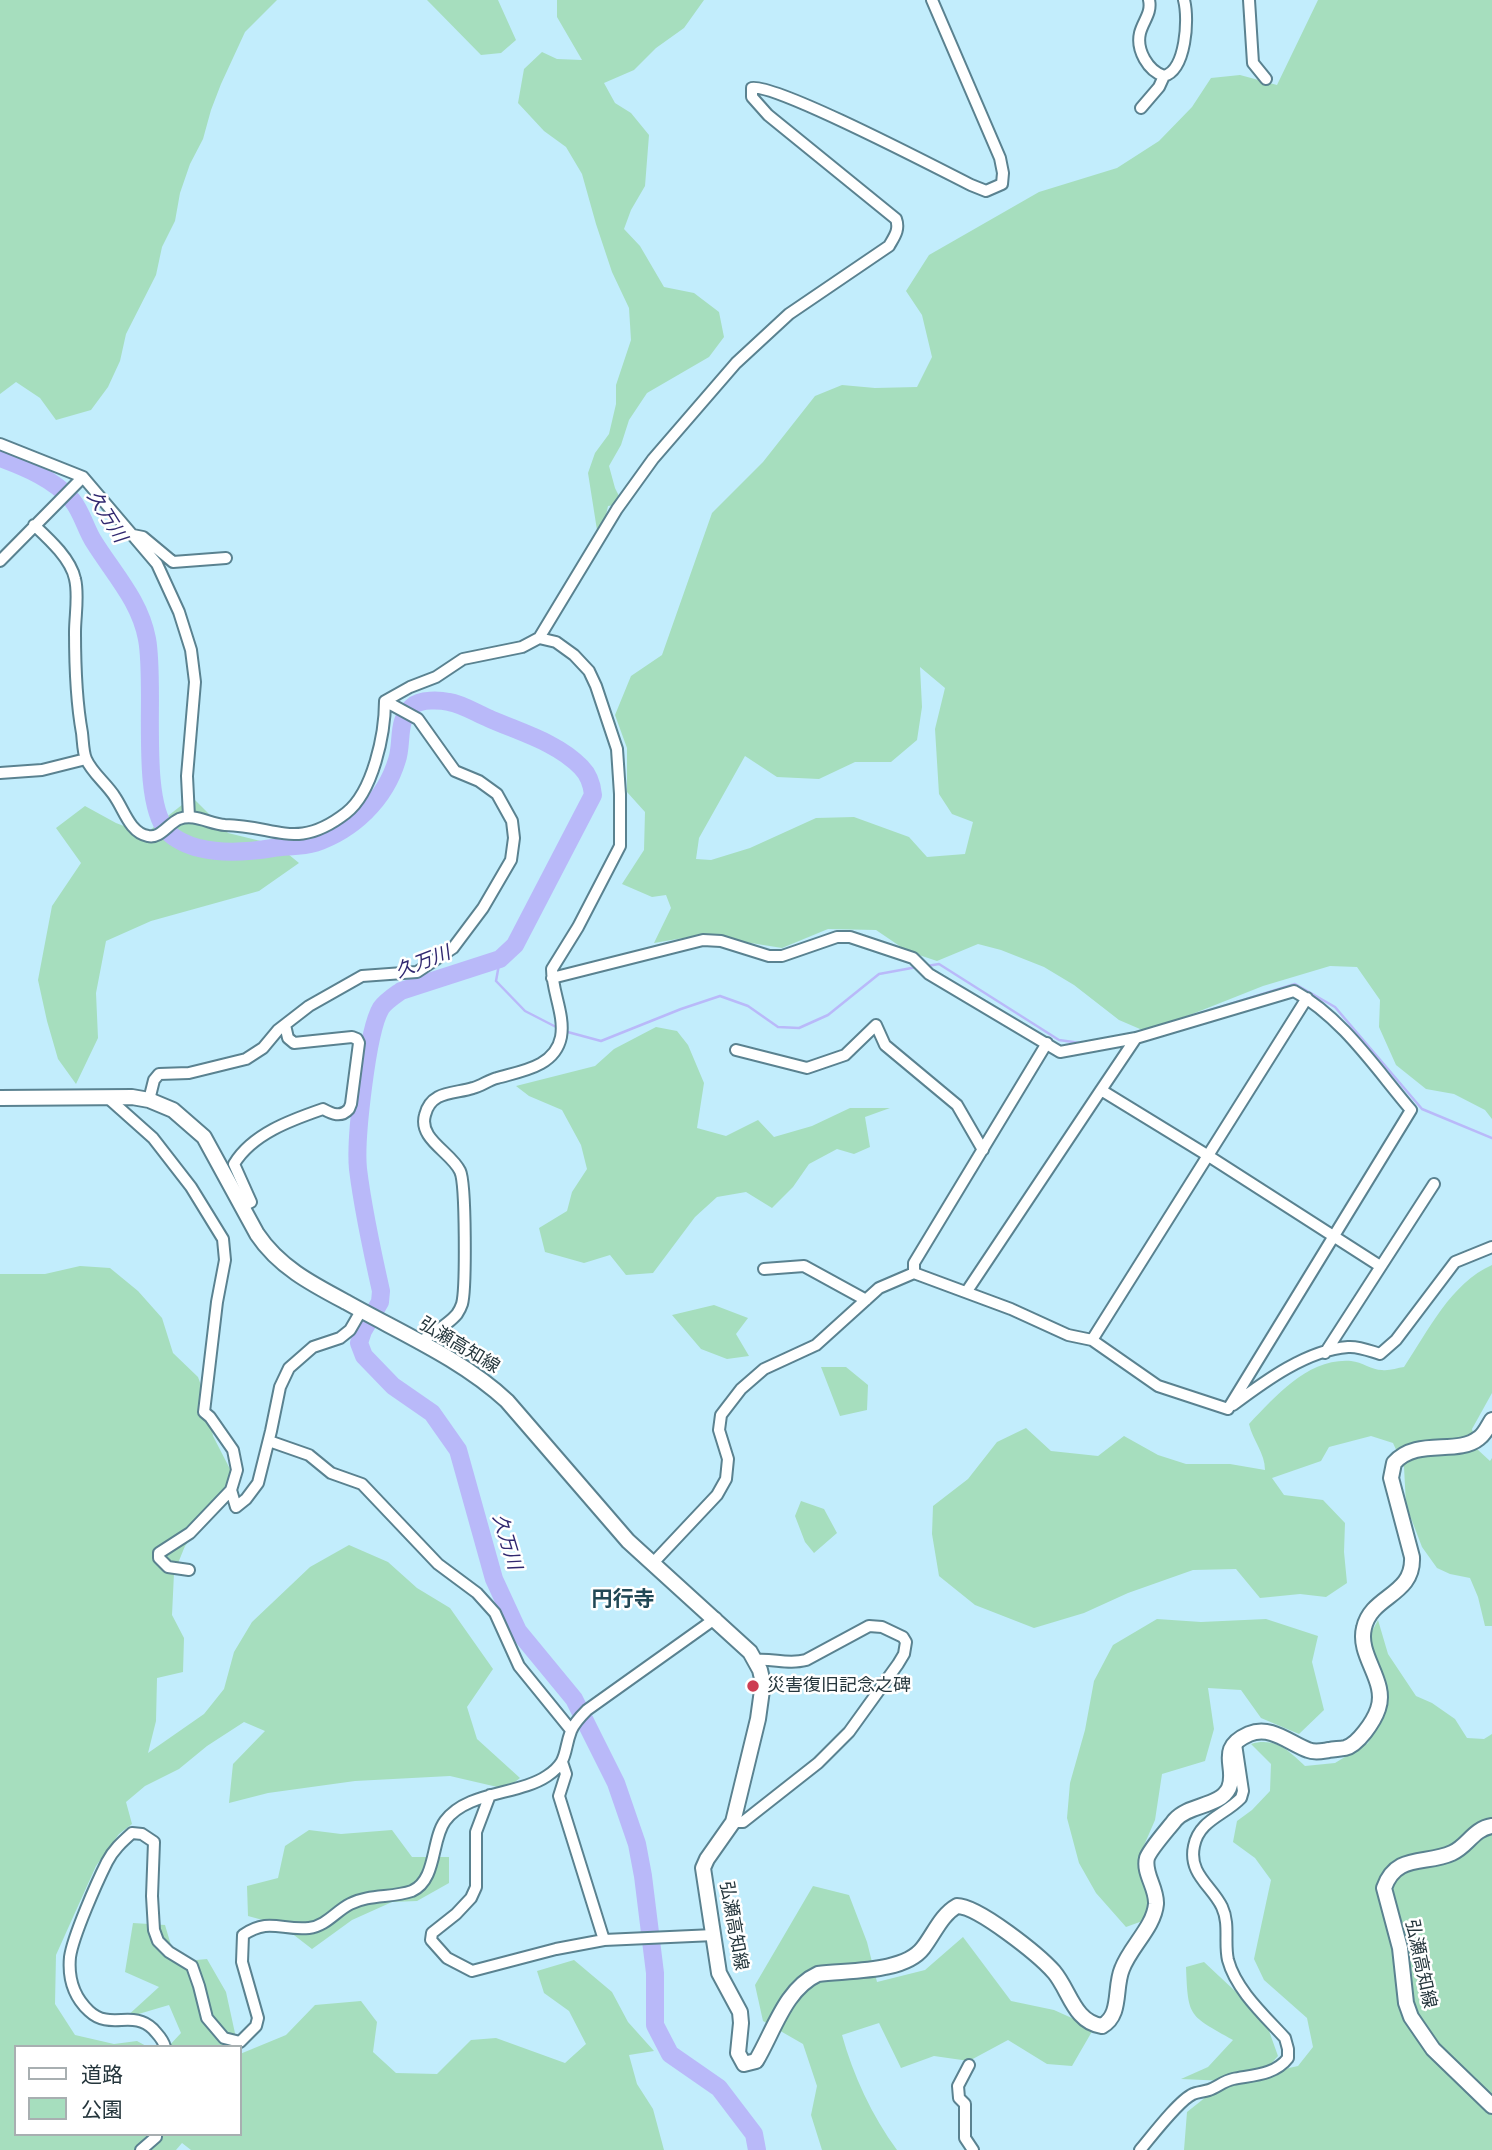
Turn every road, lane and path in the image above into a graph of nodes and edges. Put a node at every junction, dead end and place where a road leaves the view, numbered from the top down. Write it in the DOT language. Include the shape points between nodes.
graph roads {
  1 [pos="932,0"];
  2 [pos="1149,0"];
  3 [pos="1184,0"];
  4 [pos="1249,0"];
  5 [pos="1164,76"];
  6 [pos="1266,79"];
  7 [pos="1141,108"];
  8 [pos="0,443"];
  9 [pos="83,477"];
  10 [pos="34,525"];
  11 [pos="133,535"];
  12 [pos="226,558"];
  13 [pos="0,561"];
  14 [pos="539,638"];
  15 [pos="390,703"];
  16 [pos="86,759"];
  17 [pos="0,773"];
  18 [pos="184,818"];
  19 [pos="552,978"];
  20 [pos="1307,998"];
  21 [pos="285,1025"];
  22 [pos="1136,1038"];
  23 [pos="1047,1043"];
  24 [pos="736,1050"];
  25 [pos="1101,1090"];
  26 [pos="107,1097"];
  27 [pos="0,1098"];
  28 [pos="149,1100"];
  29 [pos="983,1150"];
  30 [pos="1207,1155"];
  31 [pos="1434,1184"];
  32 [pos="243,1206"];
  33 [pos="1334,1237"];
  34 [pos="1492,1247"];
  35 [pos="1380,1266"];
  36 [pos="764,1269"];
  37 [pos="914,1273"];
  38 [pos="967,1291"];
  39 [pos="866,1300"];
  40 [pos="363,1312"];
  41 [pos="1092,1340"];
  42 [pos="419,1343"];
  43 [pos="1325,1353"];
  44 [pos="1228,1409"];
  45 [pos="1492,1420"];
  46 [pos="269,1441"];
  47 [pos="231,1490"];
  48 [pos="652,1564"];
  49 [pos="189,1570"];
  50 [pos="716,1618"];
  51 [pos="755,1660"];
  52 [pos="571,1730"];
  53 [pos="1236,1744"];
  54 [pos="562,1762"];
  55 [pos="490,1796"];
  56 [pos="733,1822"];
  57 [pos="1492,1826"];
  58 [pos="714,1935"];
  59 [pos="604,1940"];
  60 [pos="164,2045"];
  61 [pos="969,2065"];
  62 [pos="1492,2106"];
  63 [pos="156,2136"];
  64 [pos="141,2150"];
  65 [pos="973,2150"];
  66 [pos="1140,2150"];
  1 -- 14 [label="street" via="1000,158 1002,184 986,191 798,101 759,86 752,88 752,97 768,115 896,219 897,232 889,246 789,314 700,403 617,509"];
  2 -- 5 [label="street" via="1140,46 1148,65"];
  3 -- 5 [label="street" via="1183,50"];
  4 -- 6 [label="street" via="1254,63"];
  5 -- 7 [label="street"];
  8 -- 9 [label="street"];
  9 -- 10 [label="street"];
  9 -- 11 [label="street"];
  10 -- 13 [label="street"];
  10 -- 16 [label="street" via="58,548 75,578 78,703"];
  11 -- 12 [label="street" via="143,537 173,562"];
  11 -- 18 [label="street" via="157,564 191,650 195,682"];
  14 -- 15 [label="street" via="522,648 463,659"];
  14 -- 19 [label="street" via="556,642 589,671 617,749 620,794 620,846 552,969"];
  15 -- 18 [label="street" via="370,783 354,807 328,827 286,834"];
  15 -- 21 [label="street" via="418,719 456,771 497,794 512,821 511,860 453,948 416,972 362,976"];
  16 -- 17 [label="street" via="41,770"];
  16 -- 18 [label="street" via="128,821 145,836 155,837"];
  19 -- 23 [label="street" via="703,940 721,941 769,957 850,937 916,961 929,974"];
  19 -- 42 [label="street" via="561,1039 550,1058 475,1088 449,1091 430,1104 425,1115 430,1138 454,1160 462,1175 464,1266 462,1303 456,1314"];
  20 -- 22 [label="street" via="1294,991"];
  20 -- 30 [label="street"];
  20 -- 33 [label="street" via="1323,1009 1411,1110"];
  21 -- 28 [label="street" via="246,1059 188,1073 159,1074"];
  21 -- 32 [label="street" via="294,1043 357,1039 351,1104 342,1114 323,1109 275,1128 240,1155 234,1164 251,1202"];
  22 -- 23 [label="street" via="1060,1052"];
  22 -- 25 [label="street"];
  23 -- 29 [label="street"];
  24 -- 29 [label="street" via="807,1068 845,1055 876,1025 885,1045 957,1105"];
  25 -- 30 [label="street"];
  25 -- 38 [label="street"];
  26 -- 27 [label="main road, 弘瀬高知線"];
  26 -- 28 [label="main road, 弘瀬高知線"];
  26 -- 47 [label="street" via="153,1138 223,1239 225,1260 204,1412 233,1450 237,1470"];
  28 -- 32 [label="main road, 弘瀬高知線" via="173,1110 204,1137"];
  29 -- 37 [label="street" via="914,1263"];
  30 -- 33 [label="street"];
  30 -- 41 [label="street"];
  31 -- 35 [label="street"];
  32 -- 40 [label="main road, 弘瀬高知線" via="266,1248 281,1262"];
  33 -- 35 [label="street"];
  33 -- 44 [label="street"];
  34 -- 43 [label="street" via="1455,1262 1396,1340 1380,1354 1348,1347"];
  35 -- 43 [label="street"];
  36 -- 39 [label="street" via="804,1266"];
  37 -- 38 [label="street"];
  37 -- 39 [label="street" via="879,1288"];
  38 -- 41 [label="street" via="1068,1335"];
  39 -- 48 [label="street" via="816,1345 764,1369 741,1389 721,1415 726,1479 717,1495"];
  40 -- 42 [label="main road, 弘瀬高知線"];
  40 -- 46 [label="street" via="340,1338 313,1347 289,1368 280,1387"];
  41 -- 44 [label="street" via="1158,1386"];
  42 -- 48 [label="main road, 弘瀬高知線" via="477,1376 507,1401 597,1508"];
  43 -- 44 [label="street" via="1292,1364"];
  45 -- 53 [label="main road" via="1474,1441 1409,1452 1394,1464 1391,1478 1413,1566 1408,1580 1372,1611 1363,1630 1363,1646 1380,1695 1378,1711 1364,1731 1350,1746 1314,1752 1261,1731"];
  46 -- 47 [label="street" via="258,1483 236,1507"];
  46 -- 52 [label="street" via="309,1455 331,1473 362,1484 438,1564 477,1593 495,1613 519,1666"];
  47 -- 49 [label="street" via="190,1533 159,1553 168,1567"];
  48 -- 50 [label="main road, 弘瀬高知線"];
  50 -- 51 [label="main road, 弘瀬高知線"];
  50 -- 52 [label="street" via="587,1710"];
  51 -- 56 [label="main road, 弘瀬高知線" via="763,1683 761,1698"];
  51 -- 56 [label="street" via="806,1660 869,1626 882,1627 906,1642 887,1681 840,1742 743,1822"];
  52 -- 54 [label="street"];
  53 -- 58 [label="main road, 弘瀬高知線" via="1228,1759 1229,1788 1181,1814 1148,1854 1156,1907 1122,1968 1114,2014 1102,2026 1087,2021 1054,1972 1027,1948 973,1909 957,1906 908,1962 807,1979 790,1998 756,2061 744,2064 738,2053 740,2012 719,1973"];
  53 -- 66 [label="street" via="1241,1798 1200,1831 1194,1863 1224,1912 1228,1961 1234,1975 1284,2038 1288,2058 1276,2069 1194,2093"];
  54 -- 55 [label="street" via="546,1777"];
  54 -- 59 [label="street" via="566,1774 559,1796"];
  55 -- 59 [label="street" via="476,1832 477,1886 456,1914 432,1933 431,1940 447,1958 472,1971"];
  55 -- 60 [label="street" via="446,1820 425,1880 415,1889 362,1899 320,1926 256,1926 243,1935 242,1962 258,2018 240,2042 224,2038 207,2018 192,1966 158,1941 152,1896 154,1842 142,1833 132,1833 107,1861 70,1957 71,1978 75,1994 90,2012 103,2020 145,2022"];
  56 -- 58 [label="main road, 弘瀬高知線" via="703,1868"];
  57 -- 62 [label="main road, 弘瀬高知線" via="1476,1831 1450,1855 1402,1865 1384,1888 1411,2017 1433,2049"];
  58 -- 59 [label="street"];
  61 -- 65 [label="street" via="958,2087 965,2104 965,2138"];
  63 -- 64 [label="street"];
}
